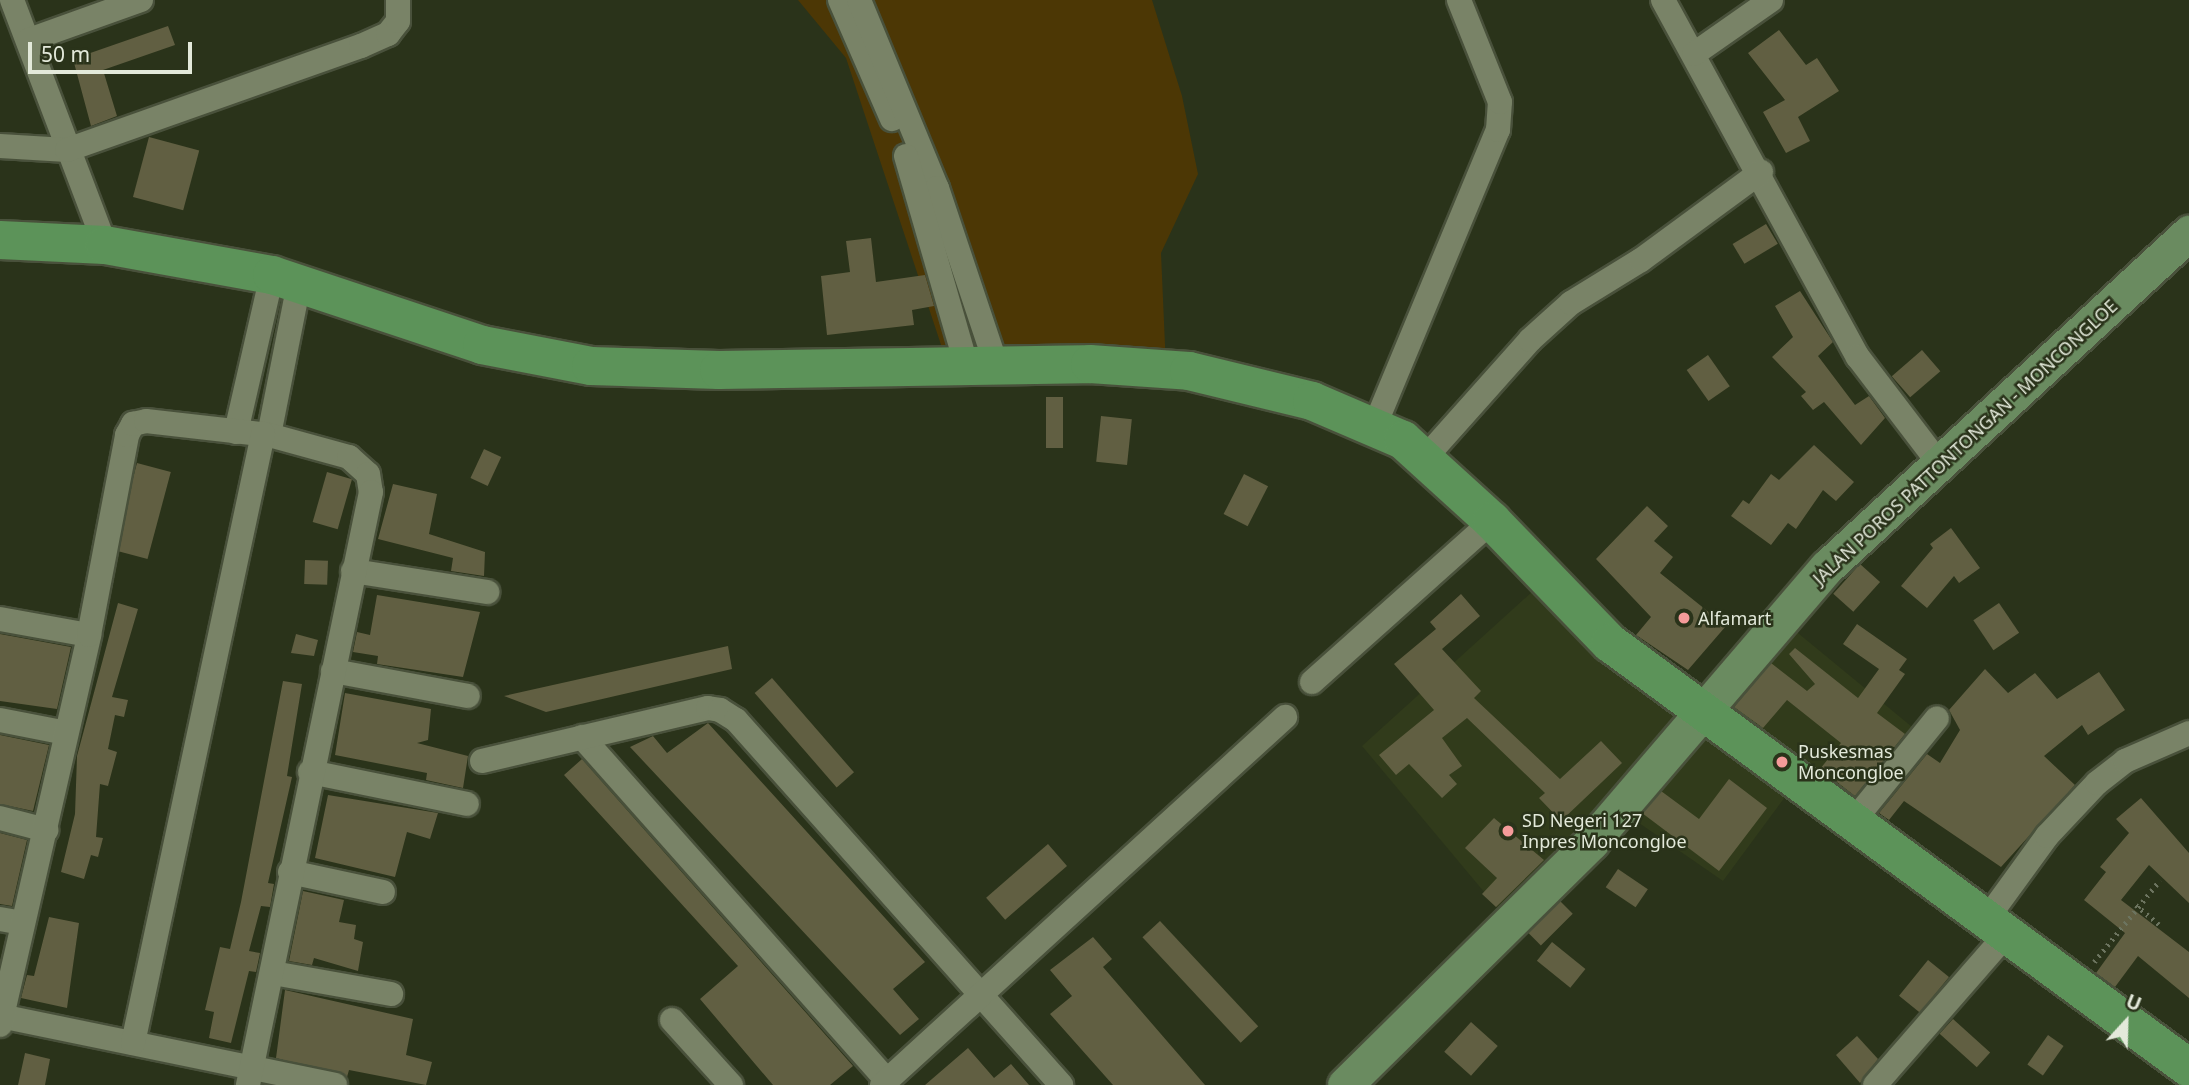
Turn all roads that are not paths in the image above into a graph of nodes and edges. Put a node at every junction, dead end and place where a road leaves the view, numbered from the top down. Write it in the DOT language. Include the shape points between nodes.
graph roads {
  1 [pos="12,0"];
  2 [pos="141,0"];
  3 [pos="398,0"];
  4 [pos="840,0"];
  5 [pos="859,0"];
  6 [pos="1459,0"];
  7 [pos="1663,0"];
  8 [pos="1771,0"];
  9 [pos="29,40"];
  10 [pos="1694,54"];
  11 [pos="0,146"];
  12 [pos="67,150"];
  13 [pos="1761,172"];
  14 [pos="2189,233"];
  15 [pos="0,240"];
  16 [pos="105,245"];
  17 [pos="286,279"];
  18 [pos="981,364"];
  19 [pos="1375,425"];
  20 [pos="236,432"];
  21 [pos="266,435"];
  22 [pos="1425,458"];
  23 [pos="1938,462"];
  24 [pos="1492,521"];
  25 [pos="353,571"];
  26 [pos="487,592"];
  27 [pos="0,619"];
  28 [pos="89,635"];
  29 [pos="333,671"];
  30 [pos="1312,682"];
  31 [pos="468,696"];
  32 [pos="1699,713"];
  33 [pos="1285,717"];
  34 [pos="1937,718"];
  35 [pos="0,720"];
  36 [pos="66,733"];
  37 [pos="2189,733"];
  38 [pos="582,737"];
  39 [pos="482,761"];
  40 [pos="310,772"];
  41 [pos="467,804"];
  42 [pos="0,818"];
  43 [pos="1851,824"];
  44 [pos="46,830"];
  45 [pos="290,872"];
  46 [pos="383,892"];
  47 [pos="11,921"];
  48 [pos="1996,928"];
  49 [pos="273,972"];
  50 [pos="391,994"];
  51 [pos="982,996"];
  52 [pos="1,1019"];
  53 [pos="672,1020"];
  54 [pos="133,1043"];
  55 [pos="2189,1068"];
  56 [pos="250,1076"];
  57 [pos="885,1083"];
  58 [pos="335,1085"];
  59 [pos="732,1085"];
  60 [pos="1061,1085"];
  61 [pos="1345,1085"];
  62 [pos="1875,1085"];
  1 -- 9 [label="street"];
  2 -- 9 [label="street"];
  3 -- 12 [label="street" via="398,21 388,34"];
  4 -- 18 [label="street" via="918,186"];
  5 -- 18 [label="street" via="932,176"];
  6 -- 19 [label="street" via="1500,102 1498,130"];
  7 -- 10 [label="street"];
  8 -- 10 [label="street"];
  9 -- 12 [label="street"];
  10 -- 13 [label="street"];
  11 -- 12 [label="street"];
  12 -- 16 [label="street"];
  13 -- 22 [label="street" via="1641,260 1571,303 1530,340"];
  13 -- 23 [label="street" via="1858,357"];
  14 -- 23 [label="street, JALAN POROS PATTONTONGAN - MONCONGLOE"];
  15 -- 16 [label="main road"];
  16 -- 17 [label="main road"];
  17 -- 18 [label="main road" via="460,339 591,366 719,370"];
  17 -- 20 [label="street"];
  17 -- 21 [label="street"];
  18 -- 19 [label="main road" via="1189,371 1312,401"];
  19 -- 22 [label="main road"];
  20 -- 21 [label="street"];
  20 -- 28 [label="street" via="158,421 133,424 123,449"];
  21 -- 25 [label="street" via="349,457 368,474 372,492"];
  21 -- 54 [label="street"];
  22 -- 24 [label="main road"];
  23 -- 32 [label="street, JALAN POROS PATTONTONGAN - MONCONGLOE" via="1827,566"];
  24 -- 30 [label="street"];
  24 -- 32 [label="main road" via="1610,643"];
  25 -- 26 [label="street"];
  25 -- 29 [label="street"];
  27 -- 28 [label="street"];
  28 -- 36 [label="street"];
  29 -- 31 [label="street"];
  29 -- 40 [label="street"];
  32 -- 43 [label="main road"];
  32 -- 61 [label="street, JALAN POROS PATTONTONGAN - MONCONGLOE" via="1504,933"];
  33 -- 51 [label="street"];
  34 -- 43 [label="street"];
  35 -- 36 [label="street"];
  36 -- 44 [label="street"];
  37 -- 48 [label="street" via="2125,761 2097,783 2047,836"];
  38 -- 39 [label="street"];
  38 -- 51 [label="street" via="708,708 728,715"];
  38 -- 57 [label="street"];
  40 -- 41 [label="street"];
  40 -- 45 [label="street"];
  42 -- 44 [label="street"];
  43 -- 48 [label="main road"];
  44 -- 47 [label="street"];
  45 -- 46 [label="street"];
  45 -- 49 [label="street"];
  47 -- 52 [label="street"];
  48 -- 55 [label="main road"];
  48 -- 62 [label="street"];
  49 -- 50 [label="street"];
  49 -- 56 [label="street"];
  51 -- 57 [label="street"];
  51 -- 60 [label="street"];
  52 -- 54 [label="street"];
  53 -- 59 [label="street"];
  54 -- 56 [label="street"];
  56 -- 58 [label="street"];
}
